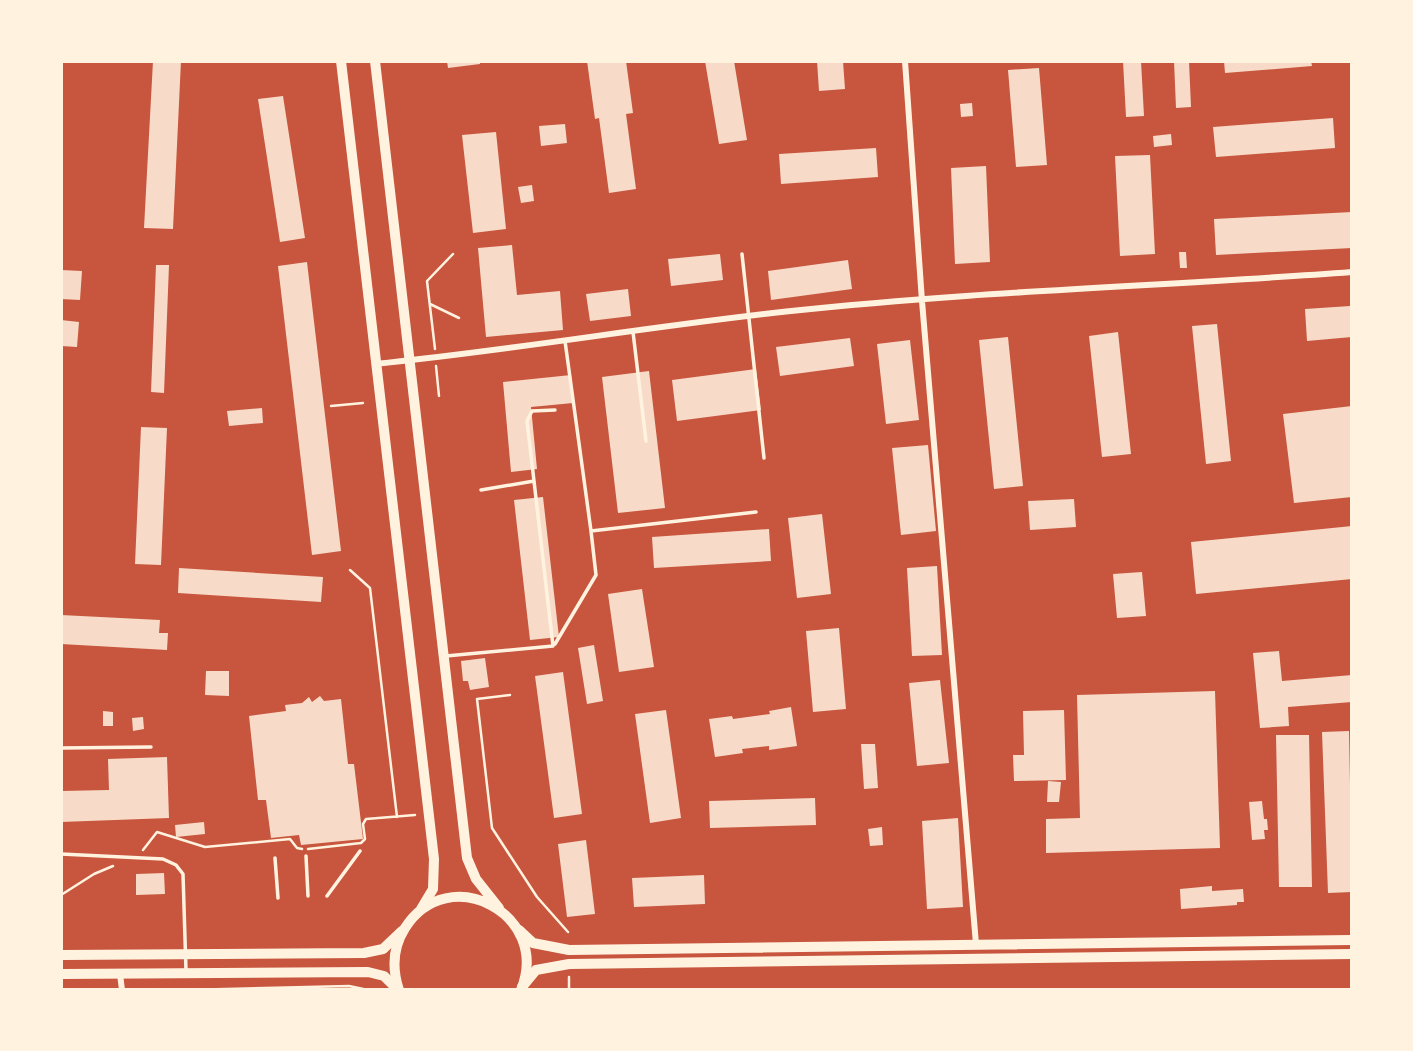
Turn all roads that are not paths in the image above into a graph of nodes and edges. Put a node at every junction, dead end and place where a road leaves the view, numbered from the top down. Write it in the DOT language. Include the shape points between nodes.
graph roads {
  1 [pos="341,61"];
  2 [pos="375,61"];
  3 [pos="905,61"];
  4 [pos="742,254"];
  5 [pos="1352,272"];
  6 [pos="922,301"];
  7 [pos="749,317"];
  8 [pos="633,332"];
  9 [pos="565,341"];
  10 [pos="409,361"];
  11 [pos="375,364"];
  12 [pos="555,410"];
  13 [pos="646,440"];
  14 [pos="764,458"];
  15 [pos="534,481"];
  16 [pos="481,489"];
  17 [pos="756,512"];
  18 [pos="591,531"];
  19 [pos="554,646"];
  20 [pos="444,656"];
  21 [pos="151,747"];
  22 [pos="61,748"];
  23 [pos="360,851"];
  24 [pos="61,854"];
  25 [pos="306,856"];
  26 [pos="275,858"];
  27 [pos="327,896"];
  28 [pos="307,897"];
  29 [pos="278,898"];
  30 [pos="499,908"];
  31 [pos="421,909"];
  32 [pos="407,926"];
  33 [pos="517,928"];
  34 [pos="1352,940"];
  35 [pos="976,944"];
  36 [pos="186,954"];
  37 [pos="1352,954"];
  38 [pos="61,955"];
  39 [pos="977,959"];
  40 [pos="186,973"];
  41 [pos="61,974"];
  42 [pos="120,974"];
  43 [pos="522,989"];
  44 [pos="122,990"];
  45 [pos="398,990"];
  1 -- 11 [label="main road"];
  2 -- 10 [label="main road"];
  3 -- 6 [label="street"];
  4 -- 7 [label="lane"];
  5 -- 6 [label="street"];
  6 -- 7 [label="street"];
  6 -- 35 [label="street"];
  7 -- 8 [label="street"];
  7 -- 14 [label="lane"];
  8 -- 9 [label="street"];
  8 -- 13 [label="lane"];
  9 -- 10 [label="street"];
  9 -- 18 [label="lane"];
  10 -- 11 [label="street"];
  10 -- 20 [label="main road"];
  11 -- 31 [label="main road" via="434,859 433,889"];
  12 -- 15 [label="lane" via="532,411 527,421"];
  15 -- 16 [label="lane"];
  15 -- 19 [label="lane"];
  17 -- 18 [label="lane"];
  18 -- 19 [label="lane" via="596,575"];
  19 -- 20 [label="lane"];
  20 -- 30 [label="main road" via="469,865"];
  21 -- 22 [label="lane"];
  23 -- 27 [label="lane"];
  24 -- 36 [label="lane" via="152,857 176,865 183,874"];
  25 -- 28 [label="lane"];
  26 -- 29 [label="lane"];
  30 -- 31 [label="main road" via="460,897"];
  30 -- 33 [label="main road"];
  31 -- 32 [label="main road"];
  32 -- 36 [label="main road" via="388,946 372,953"];
  32 -- 45 [label="main road" via="396,952"];
  33 -- 35 [label="main road" via="533,943 569,950"];
  33 -- 43 [label="main road" via="526,954"];
  34 -- 35 [label="main road"];
  35 -- 39 [label="main road"];
  36 -- 38 [label="main road"];
  36 -- 40 [label="lane"];
  37 -- 39 [label="main road"];
  39 -- 43 [label="main road" via="569,964 536,970"];
  40 -- 42 [label="main road"];
  40 -- 45 [label="main road" via="374,972 388,978"];
  41 -- 42 [label="main road"];
  42 -- 44 [label="street"];
}
